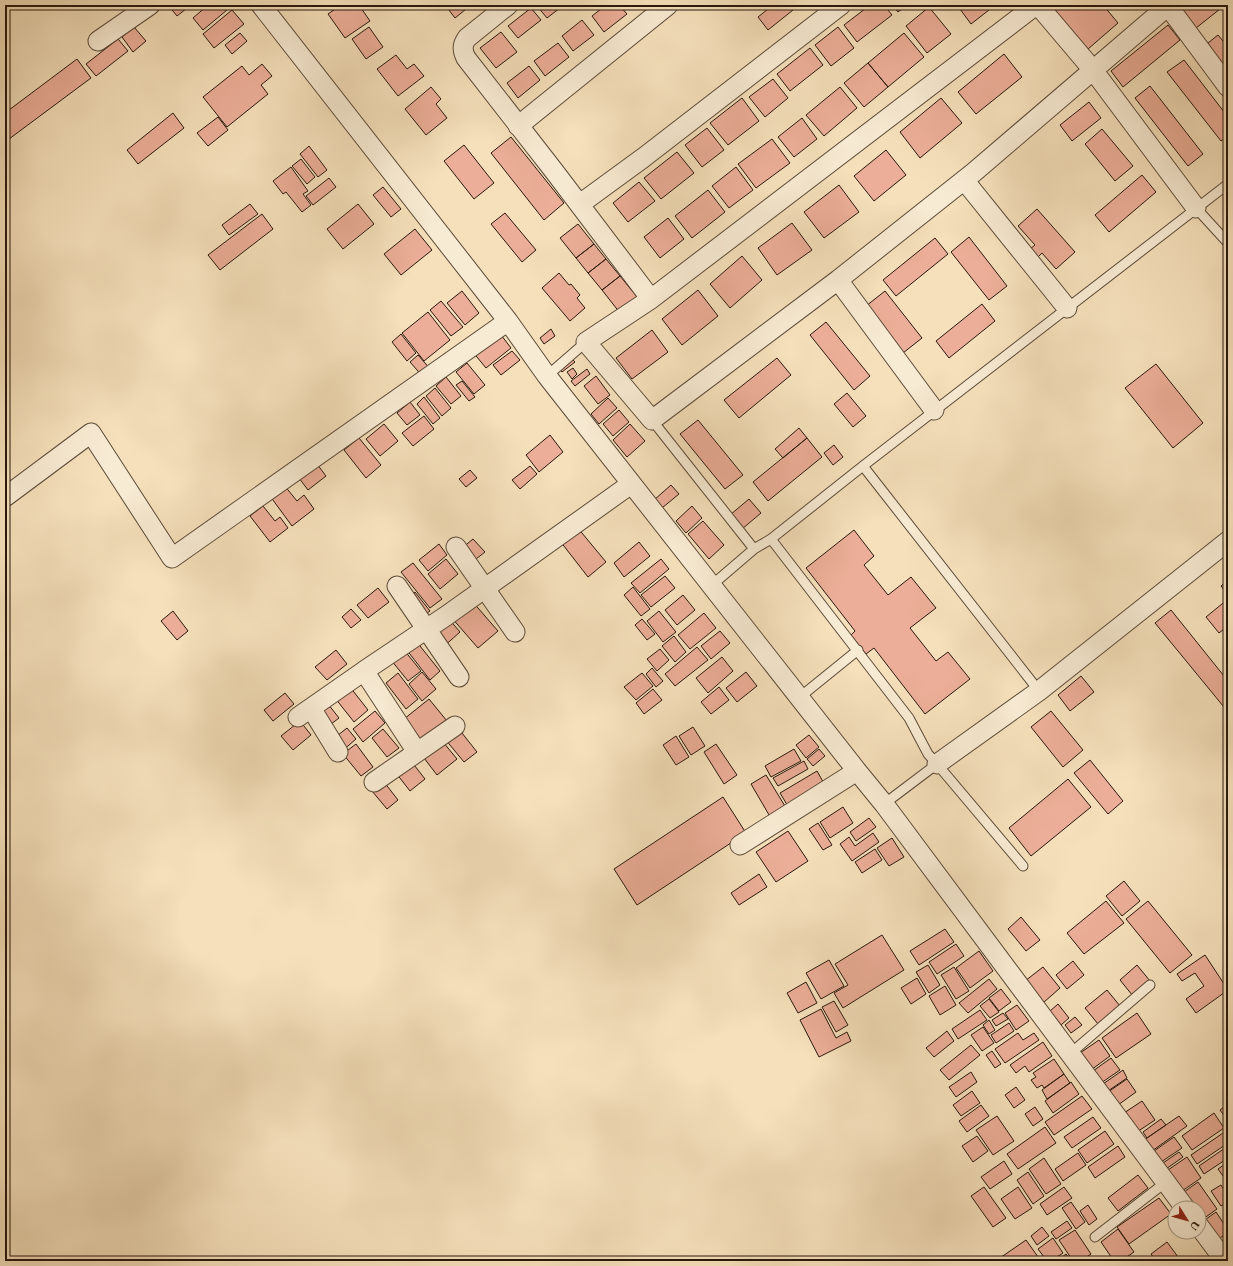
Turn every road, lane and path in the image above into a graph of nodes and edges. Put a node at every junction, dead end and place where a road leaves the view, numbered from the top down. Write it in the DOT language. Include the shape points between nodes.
graph roads {
  1 [pos="150,5"];
  2 [pos="261,5"];
  3 [pos="508,5"];
  4 [pos="668,5"];
  5 [pos="841,5"];
  6 [pos="1037,5"];
  7 [pos="1168,6"];
  8 [pos="98,41"];
  9 [pos="1093,70"];
  10 [pos="1228,87"];
  11 [pos="518,126"];
  12 [pos="964,180"];
  13 [pos="1228,184"];
  14 [pos="580,204"];
  15 [pos="1196,208"];
  16 [pos="1228,243"];
  17 [pos="838,280"];
  18 [pos="651,299"];
  19 [pos="1067,308"];
  20 [pos="508,321"];
  21 [pos="586,342"];
  22 [pos="547,376"];
  23 [pos="934,410"];
  24 [pos="652,420"];
  25 [pos="863,466"];
  26 [pos="631,484"];
  27 [pos="5,497"];
  28 [pos="771,539"];
  29 [pos="1228,541"];
  30 [pos="456,547"];
  31 [pos="754,550"];
  32 [pos="712,585"];
  33 [pos="397,586"];
  34 [pos="485,588"];
  35 [pos="427,629"];
  36 [pos="516,632"];
  37 [pos="858,650"];
  38 [pos="364,671"];
  39 [pos="459,677"];
  40 [pos="1038,691"];
  41 [pos="800,697"];
  42 [pos="455,726"];
  43 [pos="338,752"];
  44 [pos="417,752"];
  45 [pos="937,764"];
  46 [pos="857,771"];
  47 [pos="374,782"];
  48 [pos="884,804"];
  49 [pos="740,846"];
  50 [pos="1023,866"];
  51 [pos="1150,985"];
  52 [pos="1071,1053"];
  53 [pos="1166,1182"];
  54 [pos="1180,1200"];
  55 [pos="1095,1237"];
  56 [pos="1207,1237"];
  57 [pos="1225,1261"];
  1 -- 8 [label="street"];
  2 -- 20 [label="street"];
  3 -- 11 [label="street" via="467,38 462,51"];
  4 -- 11 [label="street"];
  5 -- 14 [label="street"];
  6 -- 9 [label="street"];
  6 -- 18 [label="street"];
  7 -- 9 [label="street"];
  7 -- 10 [label="street"];
  9 -- 12 [label="street"];
  9 -- 15 [label="street"];
  11 -- 14 [label="street"];
  12 -- 17 [label="street"];
  12 -- 19 [label="street"];
  13 -- 15 [label="lane"];
  14 -- 18 [label="street"];
  15 -- 16 [label="lane"];
  15 -- 19 [label="lane"];
  17 -- 23 [label="street"];
  17 -- 24 [label="street"];
  18 -- 21 [label="street"];
  19 -- 23 [label="lane"];
  20 -- 22 [label="street"];
  20 -- 27 [label="street" via="172,558 91,433"];
  21 -- 22 [label="lane"];
  21 -- 24 [label="street"];
  22 -- 26 [label="street"];
  23 -- 25 [label="lane"];
  24 -- 31 [label="lane"];
  25 -- 28 [label="lane"];
  25 -- 40 [label="lane"];
  26 -- 32 [label="street"];
  26 -- 34 [label="street"];
  28 -- 31 [label="lane"];
  28 -- 37 [label="lane"];
  29 -- 40 [label="street"];
  30 -- 34 [label="street"];
  31 -- 32 [label="lane"];
  32 -- 41 [label="street"];
  33 -- 35 [label="street"];
  34 -- 35 [label="street"];
  34 -- 36 [label="street"];
  35 -- 38 [label="street"];
  35 -- 39 [label="street"];
  37 -- 41 [label="lane"];
  37 -- 45 [label="lane" via="909,718 928,754"];
  38 -- 43 [label="street" via="305,712"];
  38 -- 44 [label="street"];
  40 -- 45 [label="street"];
  41 -- 46 [label="street"];
  42 -- 44 [label="street"];
  44 -- 47 [label="street"];
  45 -- 48 [label="lane"];
  45 -- 50 [label="lane"];
  46 -- 48 [label="street"];
  46 -- 49 [label="street"];
  48 -- 52 [label="street"];
  51 -- 52 [label="lane"];
  52 -- 53 [label="street"];
  53 -- 54 [label="street"];
  53 -- 55 [label="lane"];
  56 -- 57 [label="street"];
}
